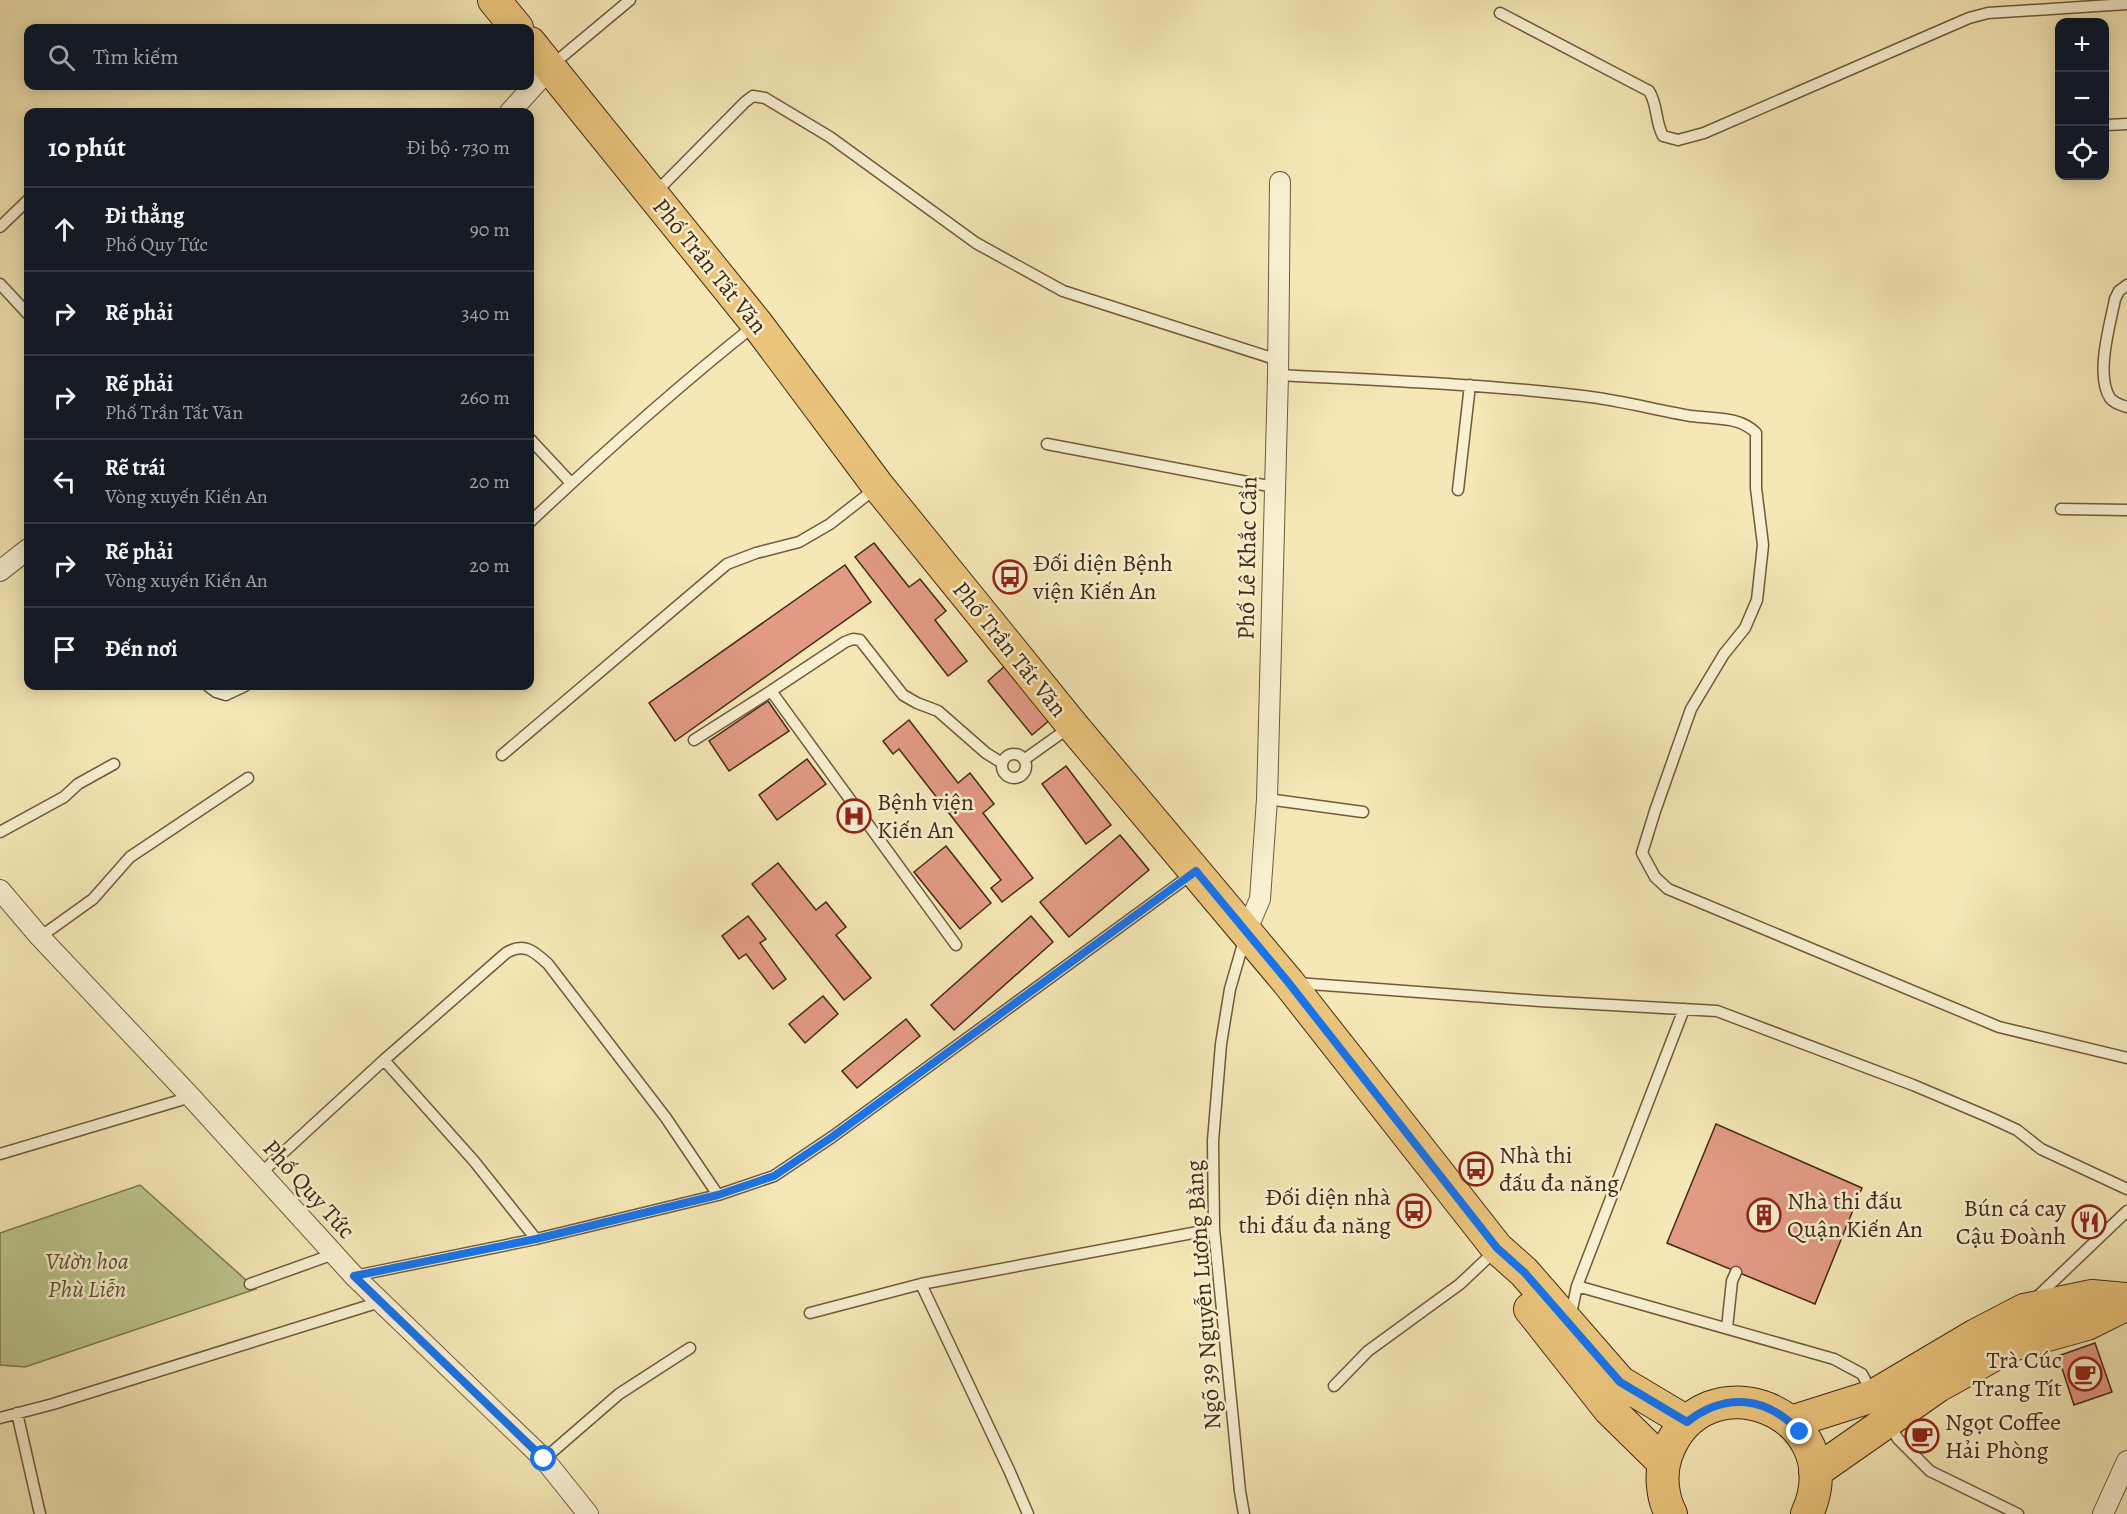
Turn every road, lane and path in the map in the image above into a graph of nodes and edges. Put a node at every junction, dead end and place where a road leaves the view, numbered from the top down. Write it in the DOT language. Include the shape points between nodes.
graph roads {
  1 [pos="494,0"];
  2 [pos="630,0"];
  3 [pos="2127,4"];
  4 [pos="1500,13"];
  5 [pos="514,24"];
  6 [pos="534,48"];
  7 [pos="550,68"];
  8 [pos="534,86"];
  9 [pos="530,90"];
  10 [pos="514,108"];
  11 [pos="2127,124"];
  12 [pos="2109,125"];
  13 [pos="1280,182"];
  14 [pos="653,195"];
  15 [pos="24,204"];
  16 [pos="0,227"];
  17 [pos="0,284"];
  18 [pos="2127,285"];
  19 [pos="24,310"];
  20 [pos="757,324"];
  21 [pos="1278,368"];
  22 [pos="1470,385"];
  23 [pos="2127,407"];
  24 [pos="534,443"];
  25 [pos="1047,444"];
  26 [pos="571,483"];
  27 [pos="878,486"];
  28 [pos="1274,487"];
  29 [pos="1458,490"];
  30 [pos="2061,509"];
  31 [pos="2127,510"];
  32 [pos="534,518"];
  33 [pos="24,552"];
  34 [pos="0,571"];
  35 [pos="213,690"];
  36 [pos="237,690"];
  37 [pos="771,691"];
  38 [pos="1072,725"];
  39 [pos="694,740"];
  40 [pos="502,755"];
  41 [pos="1025,759"];
  42 [pos="1002,763"];
  43 [pos="114,764"];
  44 [pos="248,778"];
  45 [pos="1267,799"];
  46 [pos="1364,812"];
  47 [pos="0,832"];
  48 [pos="1196,871"];
  49 [pos="0,890"];
  50 [pos="1246,932"];
  51 [pos="40,937"];
  52 [pos="956,945"];
  53 [pos="1288,982"];
  54 [pos="1684,1009"];
  55 [pos="2127,1058"];
  56 [pos="384,1060"];
  57 [pos="191,1097"];
  58 [pos="0,1154"];
  59 [pos="261,1173"];
  60 [pos="2127,1189"];
  61 [pos="718,1195"];
  62 [pos="2127,1211"];
  63 [pos="1214,1228"];
  64 [pos="536,1239"];
  65 [pos="1497,1248"];
  66 [pos="334,1254"];
  67 [pos="1736,1272"];
  68 [pos="354,1276"];
  69 [pos="250,1284"];
  70 [pos="921,1284"];
  71 [pos="1577,1286"];
  72 [pos="2127,1299"];
  73 [pos="380,1302"];
  74 [pos="2127,1304"];
  75 [pos="2024,1310"];
  76 [pos="810,1313"];
  77 [pos="1569,1323"];
  78 [pos="1727,1328"];
  79 [pos="690,1348"];
  80 [pos="1334,1386"];
  81 [pos="1881,1409"];
  82 [pos="17,1413"];
  83 [pos="0,1418"];
  84 [pos="1687,1422"];
  85 [pos="1791,1422"];
  86 [pos="544,1459"];
  87 [pos="2127,1461"];
  88 [pos="1664,1462"];
  89 [pos="1815,1472"];
  90 [pos="40,1514"];
  91 [pos="588,1514"];
  92 [pos="1028,1514"];
  93 [pos="1244,1514"];
  94 [pos="1671,1514"];
  95 [pos="1807,1514"];
  96 [pos="2018,1514"];
  97 [pos="2103,1514"];
  1 -- 5 [label="main road"];
  2 -- 7 [label="lane"];
  3 -- 4 [label="lane" via="1988,12 1704,133 1678,140 1663,136 1660,131 1649,91"];
  6 -- 7 [label="main road, Phố Trần Tất Văn"];
  7 -- 8 [label="street"];
  7 -- 14 [label="main road, Phố Trần Tất Văn"];
  9 -- 10 [label="street"];
  11 -- 12 [label="lane"];
  13 -- 21 [label="street, Phố Lê Khắc Cần"];
  14 -- 20 [label="main road, Phố Trần Tất Văn"];
  14 -- 21 [label="lane" via="745,102 753,96 765,98 830,136 976,243 1063,291"];
  15 -- 16 [label="lane"];
  17 -- 19 [label="lane"];
  18 -- 23 [label="lane" via="2115,299 2104,383 2111,399"];
  20 -- 26 [label="lane"];
  20 -- 27 [label="main road, Phố Trần Tất Văn"];
  21 -- 22 [label="lane"];
  21 -- 28 [label="street, Phố Lê Khắc Cần"];
  22 -- 29 [label="lane"];
  22 -- 55 [label="lane" via="1586,396 1741,422 1756,433 1756,488 1763,545 1757,600 1745,628 1724,654 1691,709 1642,854 1655,877 1668,889 1999,1027"];
  24 -- 26 [label="lane"];
  25 -- 28 [label="lane"];
  26 -- 32 [label="lane"];
  27 -- 38 [label="main road, Phố Trần Tất Văn"];
  27 -- 40 [label="lane" via="830,524 799,542 727,564"];
  28 -- 45 [label="street, Phố Lê Khắc Cần"];
  30 -- 31 [label="lane"];
  33 -- 34 [label="street"];
  35 -- 36 [label="lane" via="226,695"];
  37 -- 39 [label="lane"];
  37 -- 42 [label="lane" via="845,642 860,640 903,695 938,711"];
  37 -- 52 [label="lane"];
  38 -- 41 [label="lane"];
  38 -- 48 [label="main road, Phố Trần Tất Văn"];
  41 -- 42 [label="lane" via="1009,754"];
  41 -- 42 [label="lane" via="1024,775 1014,779 1004,774"];
  43 -- 47 [label="lane"];
  44 -- 51 [label="lane" via="130,857 93,899"];
  45 -- 46 [label="lane"];
  45 -- 50 [label="street, Phố Lê Khắc Cần" via="1260,899"];
  48 -- 50 [label="main road, Phố Trần Tất Văn"];
  48 -- 61 [label="lane" via="813,1150 774,1176"];
  49 -- 51 [label="street, Phố Quy Tức"];
  50 -- 53 [label="main road, Phố Trần Tất Văn"];
  50 -- 63 [label="lane, Ngõ 39 Nguyễn Lương Bằng" via="1230,989 1221,1044 1213,1141"];
  51 -- 57 [label="street, Phố Quy Tức"];
  53 -- 54 [label="lane"];
  53 -- 65 [label="main road, Phố Trần Tất Văn"];
  54 -- 60 [label="lane" via="1717,1011 1913,1085 2018,1130 2041,1149"];
  54 -- 71 [label="lane"];
  56 -- 59 [label="lane"];
  56 -- 61 [label="lane" via="506,953 525,947 548,964 577,1000"];
  56 -- 64 [label="lane" via="474,1161"];
  57 -- 58 [label="lane"];
  57 -- 59 [label="street, Phố Quy Tức"];
  59 -- 66 [label="street, Phố Quy Tức"];
  61 -- 64 [label="lane"];
  62 -- 75 [label="lane"];
  63 -- 70 [label="lane"];
  63 -- 93 [label="lane, Ngõ 39 Nguyễn Lương Bằng"];
  64 -- 68 [label="lane"];
  65 -- 77 [label="main road, Phố Trần Tất Văn"];
  65 -- 80 [label="lane" via="1460,1284 1368,1351"];
  65 -- 88 [label="main road, Phố Trần Tất Văn" via="1511,1284 1609,1409"];
  66 -- 68 [label="street, Phố Quy Tức"];
  66 -- 69 [label="lane"];
  67 -- 78 [label="lane"];
  68 -- 73 [label="street, Phố Quy Tức"];
  70 -- 76 [label="lane"];
  70 -- 92 [label="lane"];
  71 -- 77 [label="lane"];
  71 -- 78 [label="lane"];
  72 -- 75 [label="main road" via="2092,1296"];
  73 -- 82 [label="lane"];
  73 -- 86 [label="street, Phố Quy Tức"];
  74 -- 81 [label="main road" via="2087,1324 2012,1345 1938,1386"];
  75 -- 81 [label="main road" via="1976,1335"];
  77 -- 84 [label="main road, Phố Trần Tất Văn" via="1620,1382"];
  78 -- 81 [label="lane" via="1834,1359 1862,1374"];
  79 -- 86 [label="lane" via="619,1394"];
  81 -- 85 [label="main road"];
  81 -- 89 [label="main road"];
  81 -- 96 [label="lane" via="1898,1439 1930,1471"];
  82 -- 83 [label="lane"];
  82 -- 90 [label="lane"];
  84 -- 85 [label="main road" via="1720,1404 1746,1402 1770,1408"];
  84 -- 88 [label="main road"];
  85 -- 89 [label="main road" via="1807,1442"];
  86 -- 91 [label="street, Phố Quy Tức"];
  87 -- 97 [label="street"];
  88 -- 94 [label="main road" via="1664,1494"];
  89 -- 95 [label="main road"];
}
